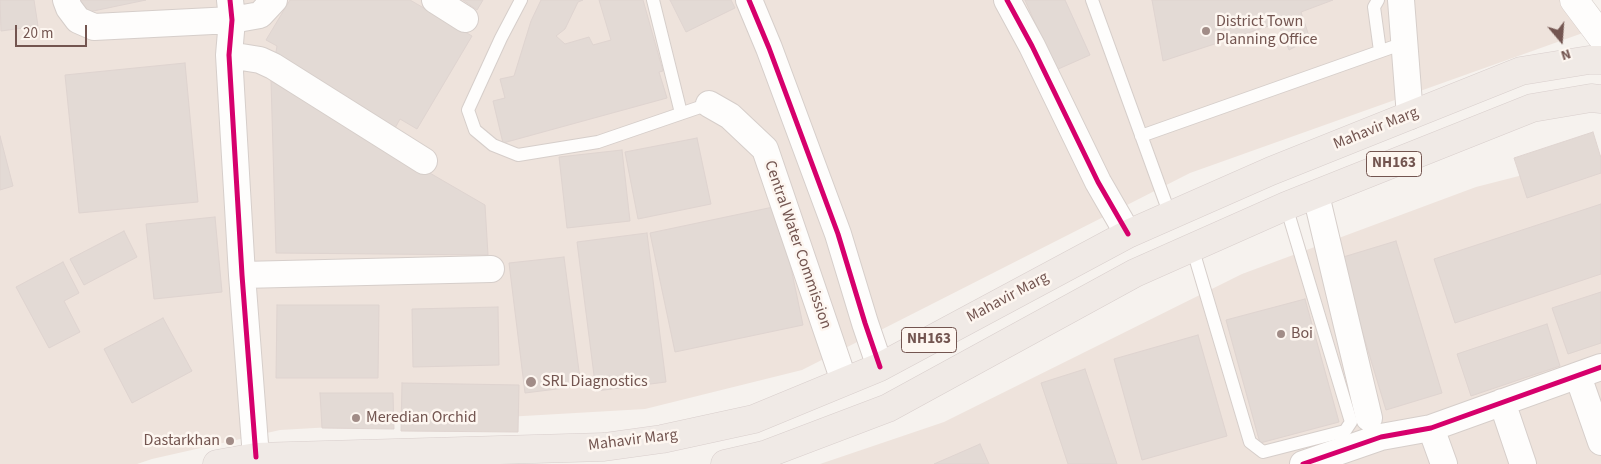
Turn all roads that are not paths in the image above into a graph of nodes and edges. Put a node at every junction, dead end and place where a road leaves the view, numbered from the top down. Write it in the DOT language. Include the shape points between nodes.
graph roads {
  1 [pos="66,0"];
  2 [pos="274,0"];
  3 [pos="435,0"];
  4 [pos="521,0"];
  5 [pos="653,0"];
  6 [pos="750,0"];
  7 [pos="1008,0"];
  8 [pos="1092,0"];
  9 [pos="1378,0"];
  10 [pos="1401,0"];
  11 [pos="1574,0"];
  12 [pos="231,10"];
  13 [pos="465,19"];
  14 [pos="1601,36"];
  15 [pos="1392,47"];
  16 [pos="229,55"];
  17 [pos="1601,60"];
  18 [pos="740,97"];
  19 [pos="1601,99"];
  20 [pos="709,104"];
  21 [pos="681,113"];
  22 [pos="1410,116"];
  23 [pos="1141,136"];
  24 [pos="424,161"];
  25 [pos="1316,195"];
  26 [pos="1286,206"];
  27 [pos="1182,210"];
  28 [pos="1128,234"];
  29 [pos="1200,243"];
  30 [pos="490,269"];
  31 [pos="242,275"];
  32 [pos="880,367"];
  33 [pos="1589,372"];
  34 [pos="844,382"];
  35 [pos="1502,402"];
  36 [pos="1368,418"];
  37 [pos="1431,428"];
  38 [pos="1601,442"];
  39 [pos="256,457"];
  40 [pos="1341,458"];
  41 [pos="769,460"];
  42 [pos="217,464"];
  43 [pos="725,464"];
  44 [pos="1303,464"];
  45 [pos="1444,464"];
  46 [pos="1523,464"];
  1 -- 12 [label="street" via="78,20 94,27"];
  2 -- 12 [label="street" via="260,15"];
  3 -- 13 [label="street"];
  4 -- 21 [label="lane" via="468,110 474,130 493,145 518,154 598,142"];
  5 -- 21 [label="lane"];
  6 -- 32 [label="street" via="838,234"];
  7 -- 28 [label="street" via="1098,182"];
  8 -- 23 [label="lane"];
  9 -- 15 [label="lane" via="1374,8"];
  10 -- 15 [label="street"];
  11 -- 14 [label="street"];
  12 -- 16 [label="street"];
  15 -- 22 [label="street"];
  15 -- 23 [label="lane"];
  16 -- 24 [label="street" via="260,60 273,66"];
  16 -- 31 [label="street"];
  17 -- 22 [label="highway, Mahavir Marg / NH163" via="1521,71"];
  18 -- 20 [label="street"];
  19 -- 25 [label="highway, NH163" via="1532,108"];
  20 -- 21 [label="lane"];
  20 -- 34 [label="street, Central Water Commission" via="730,116 765,149"];
  22 -- 27 [label="highway, Mahavir Marg / NH163"];
  23 -- 27 [label="lane"];
  25 -- 26 [label="highway, NH163"];
  25 -- 36 [label="street"];
  26 -- 29 [label="highway, NH163"];
  26 -- 29 [label="lane" via="1352,422 1345,432 1263,452 1250,442"];
  27 -- 28 [label="highway, Mahavir Marg / NH163"];
  27 -- 29 [label="highway"];
  28 -- 32 [label="highway, Mahavir Marg / NH163"];
  29 -- 41 [label="highway, NH163" via="1135,273 888,408"];
  30 -- 31 [label="street"];
  31 -- 39 [label="street"];
  32 -- 34 [label="highway, Mahavir Marg / NH163"];
  33 -- 35 [label="street"];
  33 -- 38 [label="street"];
  34 -- 39 [label="highway, Mahavir Marg / NH163" via="754,419 662,439 604,447"];
  35 -- 37 [label="street"];
  35 -- 46 [label="street"];
  37 -- 40 [label="street" via="1381,437"];
  37 -- 45 [label="street"];
  39 -- 42 [label="highway, Mahavir Marg / NH163"];
  40 -- 44 [label="street"];
  41 -- 43 [label="highway, NH163"];
}
